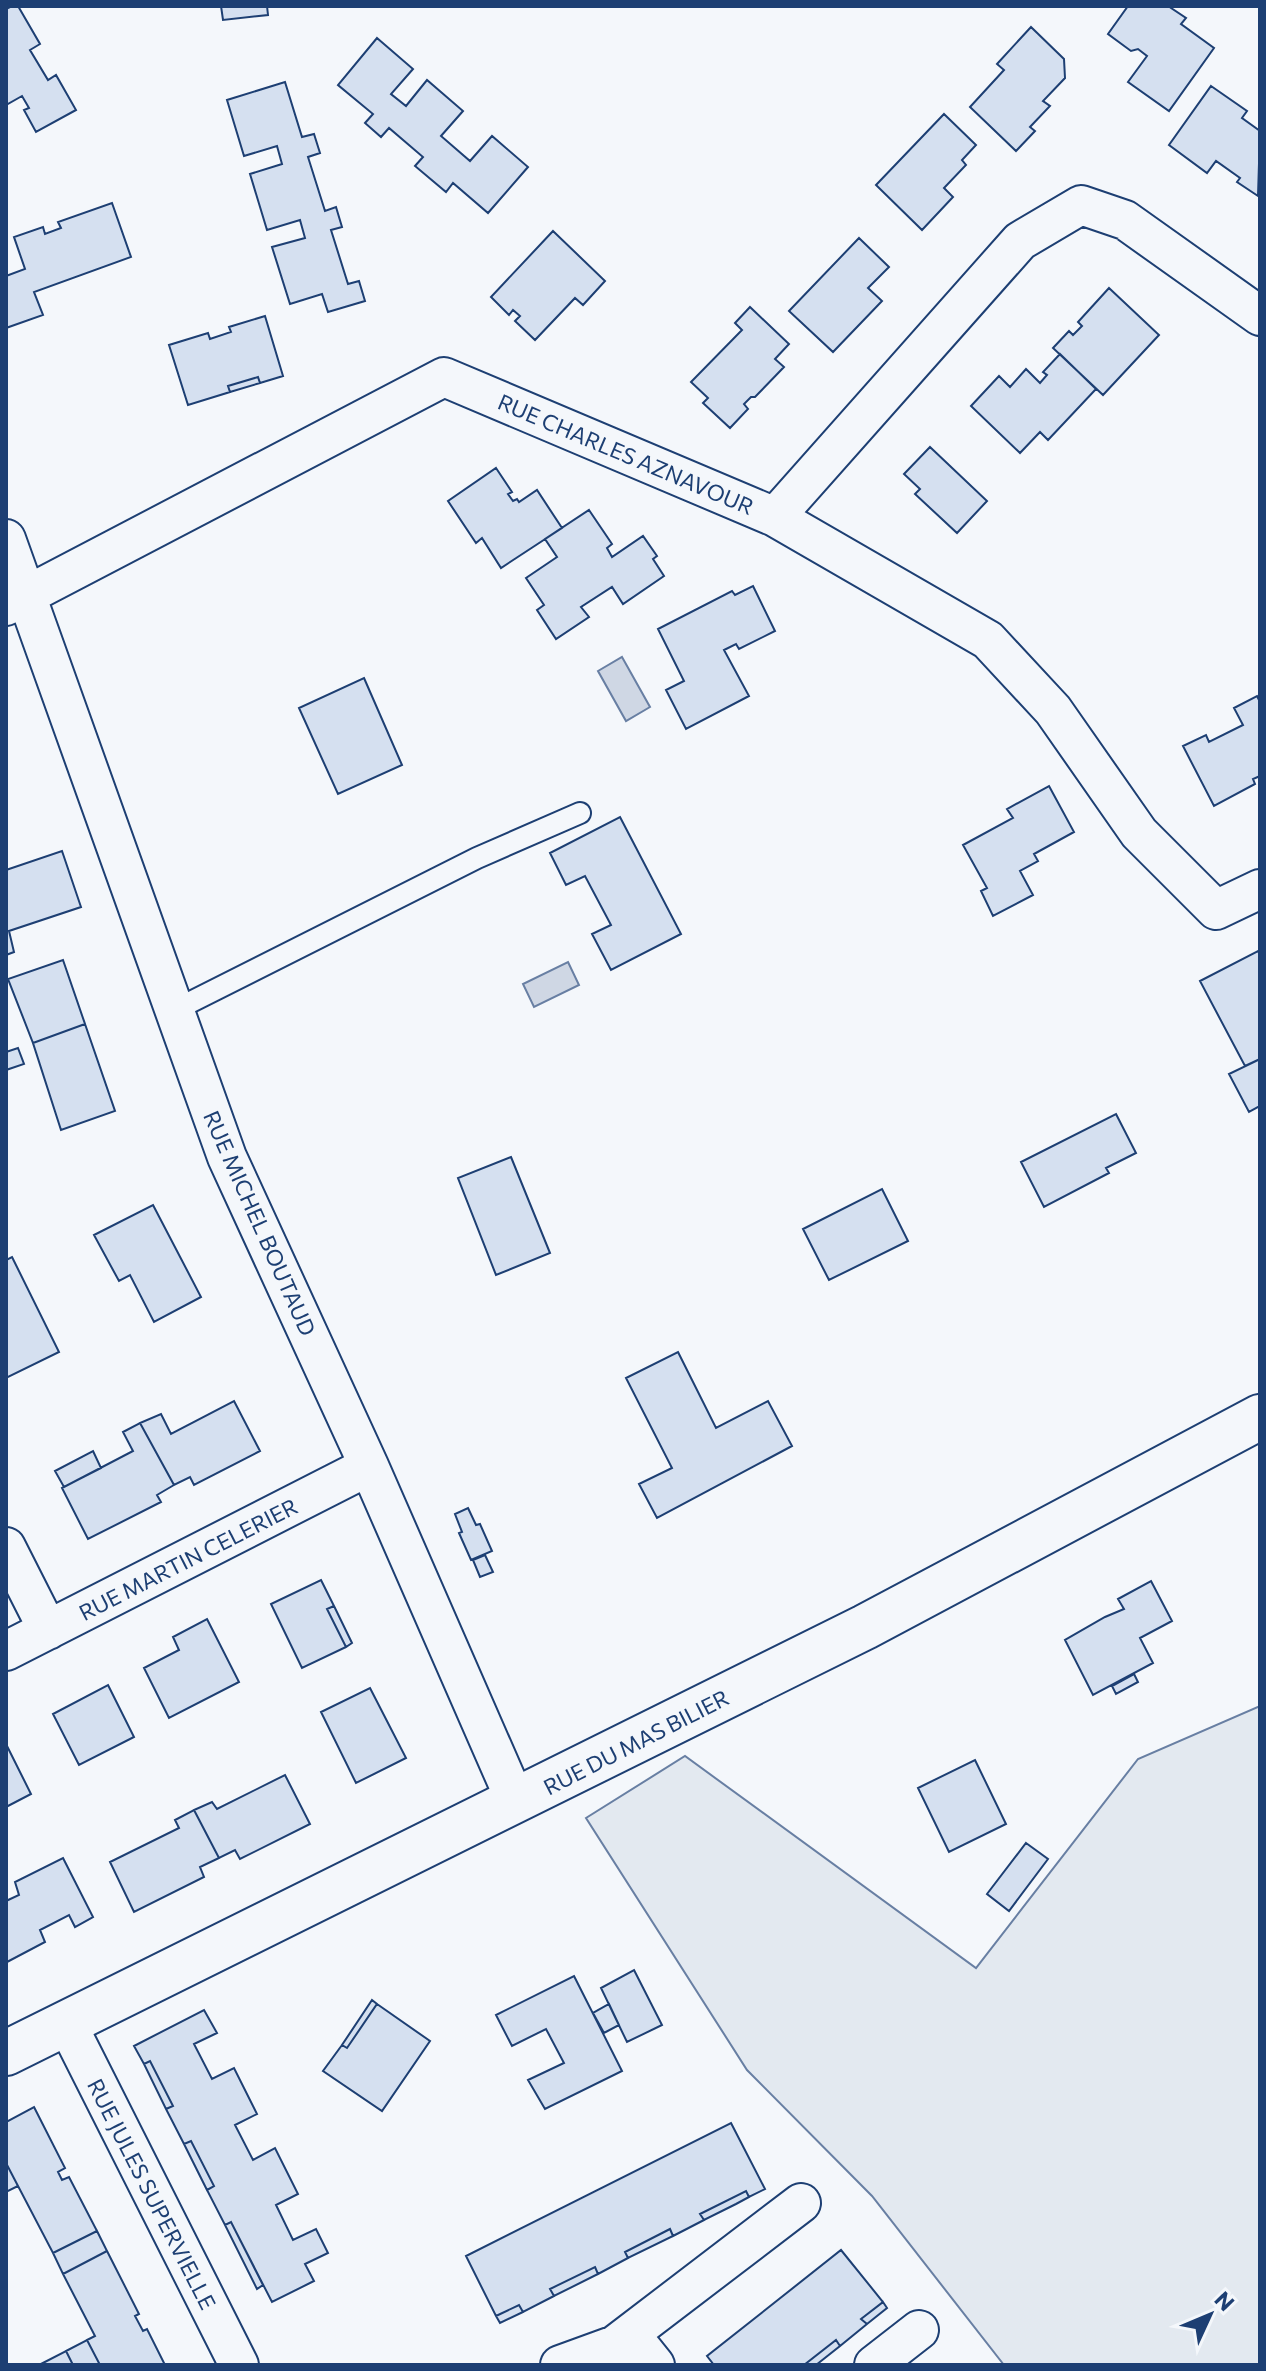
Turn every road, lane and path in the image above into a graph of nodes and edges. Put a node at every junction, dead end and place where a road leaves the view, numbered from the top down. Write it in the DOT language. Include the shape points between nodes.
graph roads {
  1 [pos="1260,316"];
  2 [pos="775,517"];
  3 [pos="6,539"];
  4 [pos="16,601"];
  5 [pos="580,813"];
  6 [pos="1260,889"];
  7 [pos="175,1010"];
  8 [pos="1260,1417"];
  9 [pos="369,1466"];
  10 [pos="6,1547"];
  11 [pos="48,1630"];
  12 [pos="6,1651"];
  13 [pos="516,1802"];
  14 [pos="66,2022"];
  15 [pos="6,2053"];
  16 [pos="801,2203"];
  17 [pos="919,2330"];
  18 [pos="615,2345"];
  19 [pos="239,2365"];
  20 [pos="560,2365"];
  21 [pos="655,2365"];
  22 [pos="874,2365"];
  1 -- 2 [label="street, RUE CHARLES AZNAVOUR" via="1125,220 1081,205 1020,241"];
  2 -- 4 [label="street, RUE CHARLES AZNAVOUR" via="444,377"];
  2 -- 6 [label="street" via="988,640 1053,710 1139,833 1216,910"];
  3 -- 4 [label="street, RUE MICHEL BOUTAUD"];
  4 -- 7 [label="street, RUE MICHEL BOUTAUD"];
  5 -- 7 [label="lane" via="477,858"];
  7 -- 9 [label="street, RUE MICHEL BOUTAUD" via="227,1157"];
  8 -- 13 [label="street, RUE DU MAS BILIER" via="865,1627"];
  9 -- 11 [label="street, RUE MARTIN CELERIER"];
  9 -- 13 [label="street, RUE MICHEL BOUTAUD"];
  10 -- 11 [label="street"];
  11 -- 12 [label="street, RUE MARTIN CELERIER"];
  13 -- 14 [label="street, RUE DU MAS BILIER"];
  14 -- 15 [label="street, RUE DU MAS BILIER"];
  14 -- 19 [label="street, RUE JULES SUPERVIELLE"];
  16 -- 18 [label="street"];
  17 -- 22 [label="street"];
  18 -- 20 [label="street"];
  18 -- 21 [label="street" via="643,2350"];
}
